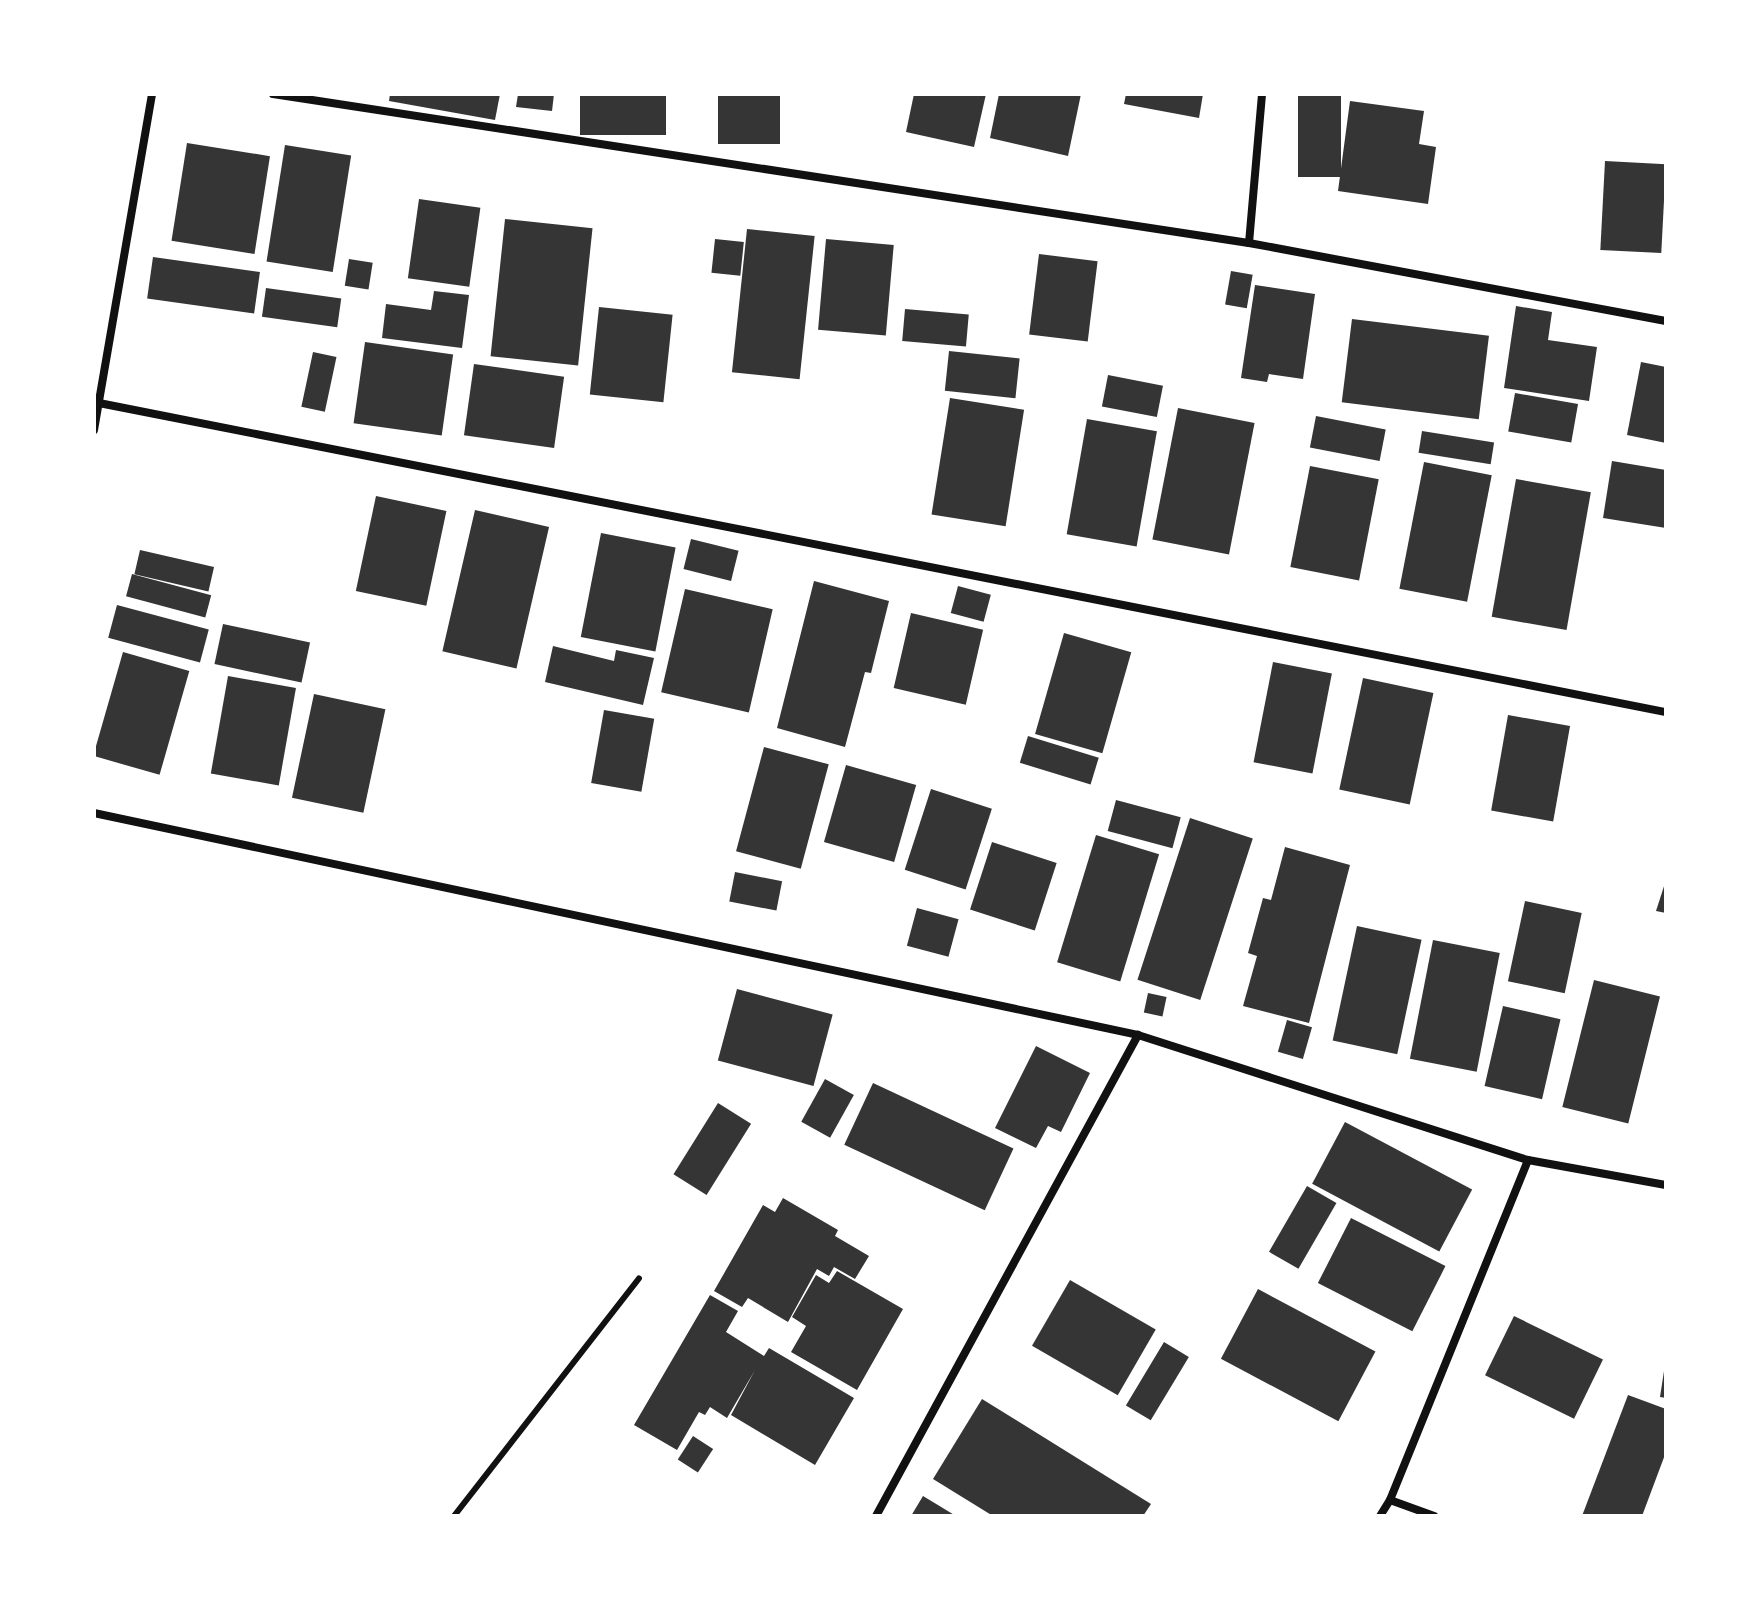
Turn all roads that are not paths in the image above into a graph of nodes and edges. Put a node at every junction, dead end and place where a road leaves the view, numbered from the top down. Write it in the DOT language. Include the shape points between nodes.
graph roads {
  1 [pos="152,94"];
  2 [pos="273,94"];
  3 [pos="1262,94"];
  4 [pos="1249,243"];
  5 [pos="1666,321"];
  6 [pos="99,403"];
  7 [pos="94,430"];
  8 [pos="1666,712"];
  9 [pos="94,813"];
  10 [pos="1138,1035"];
  11 [pos="1528,1160"];
  12 [pos="1666,1185"];
  13 [pos="639,1278"];
  14 [pos="1390,1500"];
  15 [pos="454,1516"];
  16 [pos="876,1516"];
  17 [pos="1380,1516"];
  18 [pos="1434,1516"];
  1 -- 6 [label="street"];
  2 -- 4 [label="street"];
  3 -- 4 [label="street"];
  4 -- 5 [label="street"];
  6 -- 7 [label="street"];
  6 -- 8 [label="street"];
  9 -- 10 [label="street"];
  10 -- 11 [label="street"];
  10 -- 16 [label="street"];
  11 -- 12 [label="street"];
  11 -- 14 [label="street"];
  13 -- 15 [label="lane"];
  14 -- 17 [label="street"];
  14 -- 18 [label="street"];
}
